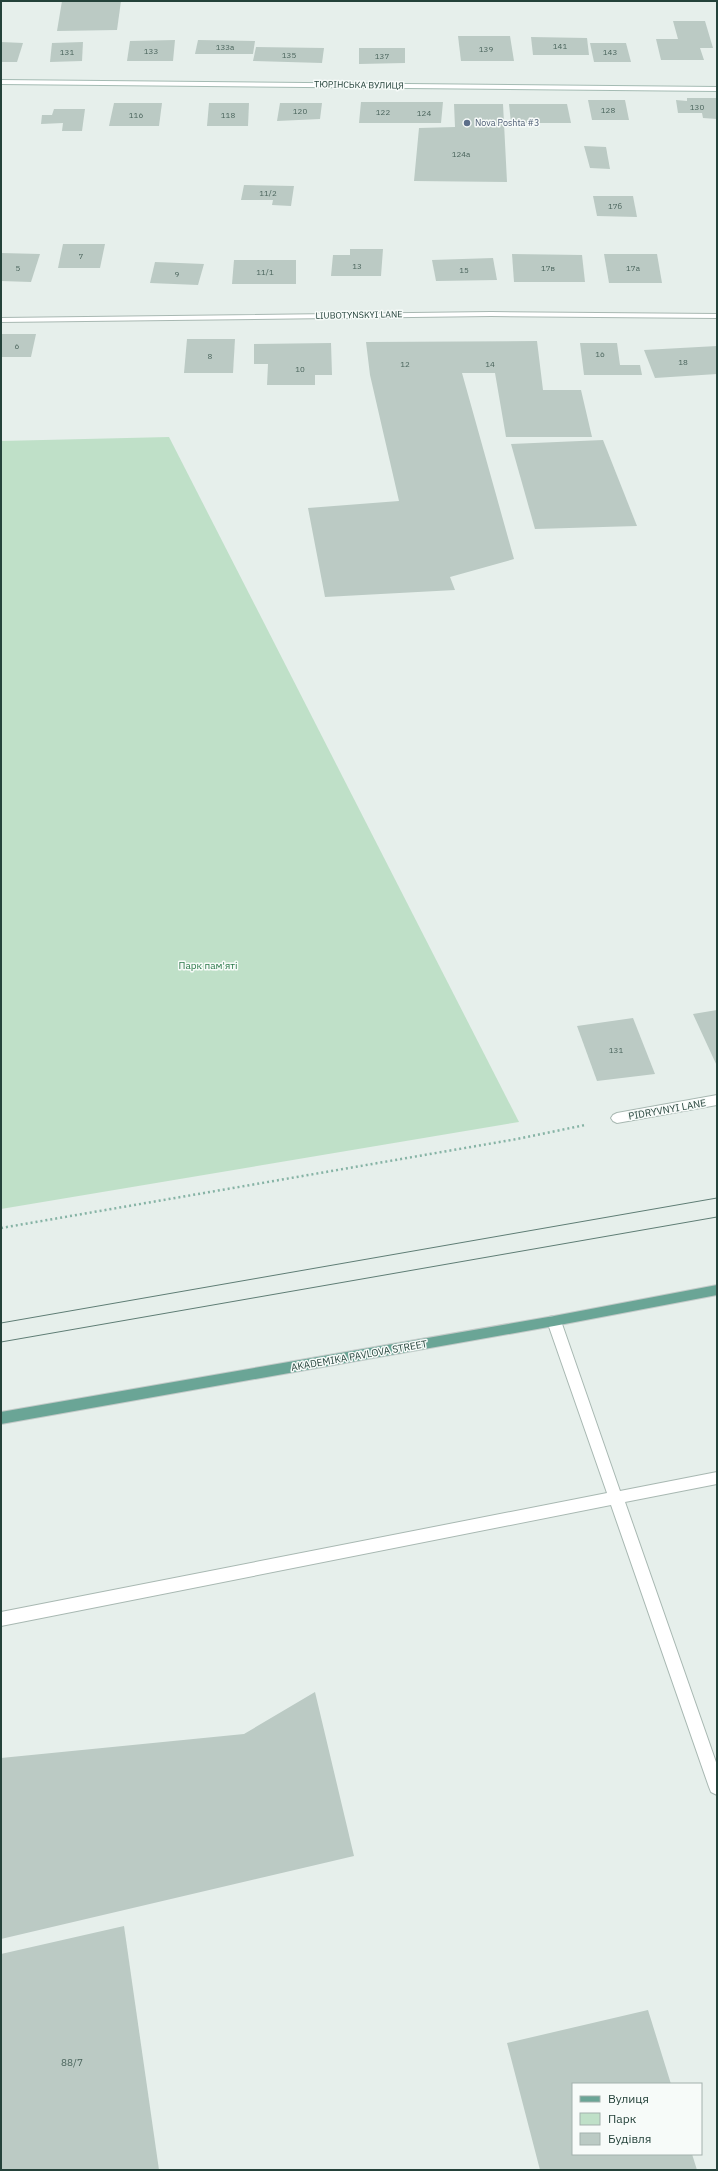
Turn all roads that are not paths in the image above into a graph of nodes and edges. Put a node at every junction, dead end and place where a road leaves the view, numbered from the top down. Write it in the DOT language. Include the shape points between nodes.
graph roads {
  1 [pos="1,82"];
  2 [pos="717,89"];
  3 [pos="717,316"];
  4 [pos="1,320"];
  5 [pos="717,1100"];
  6 [pos="617,1118"];
  7 [pos="717,1290"];
  8 [pos="554,1320"];
  9 [pos="1,1418"];
  10 [pos="717,1478"];
  11 [pos="618,1498"];
  12 [pos="1,1619"];
  13 [pos="717,1787"];
  1 -- 2 [label="main road, ТЮРІНСЬКА ВУЛИЦЯ"];
  3 -- 4 [label="main road, LIUBOTYNSKYI LANE" via="491,314"];
  5 -- 6 [label="main road, PIDRYVNYI LANE"];
  7 -- 8 [label="main road, AKADEMIKA PAVLOVA STREET"];
  8 -- 9 [label="main road, AKADEMIKA PAVLOVA STREET"];
  8 -- 11 [label="main road"];
  10 -- 11 [label="main road"];
  11 -- 12 [label="main road"];
  11 -- 13 [label="main road"];
}
